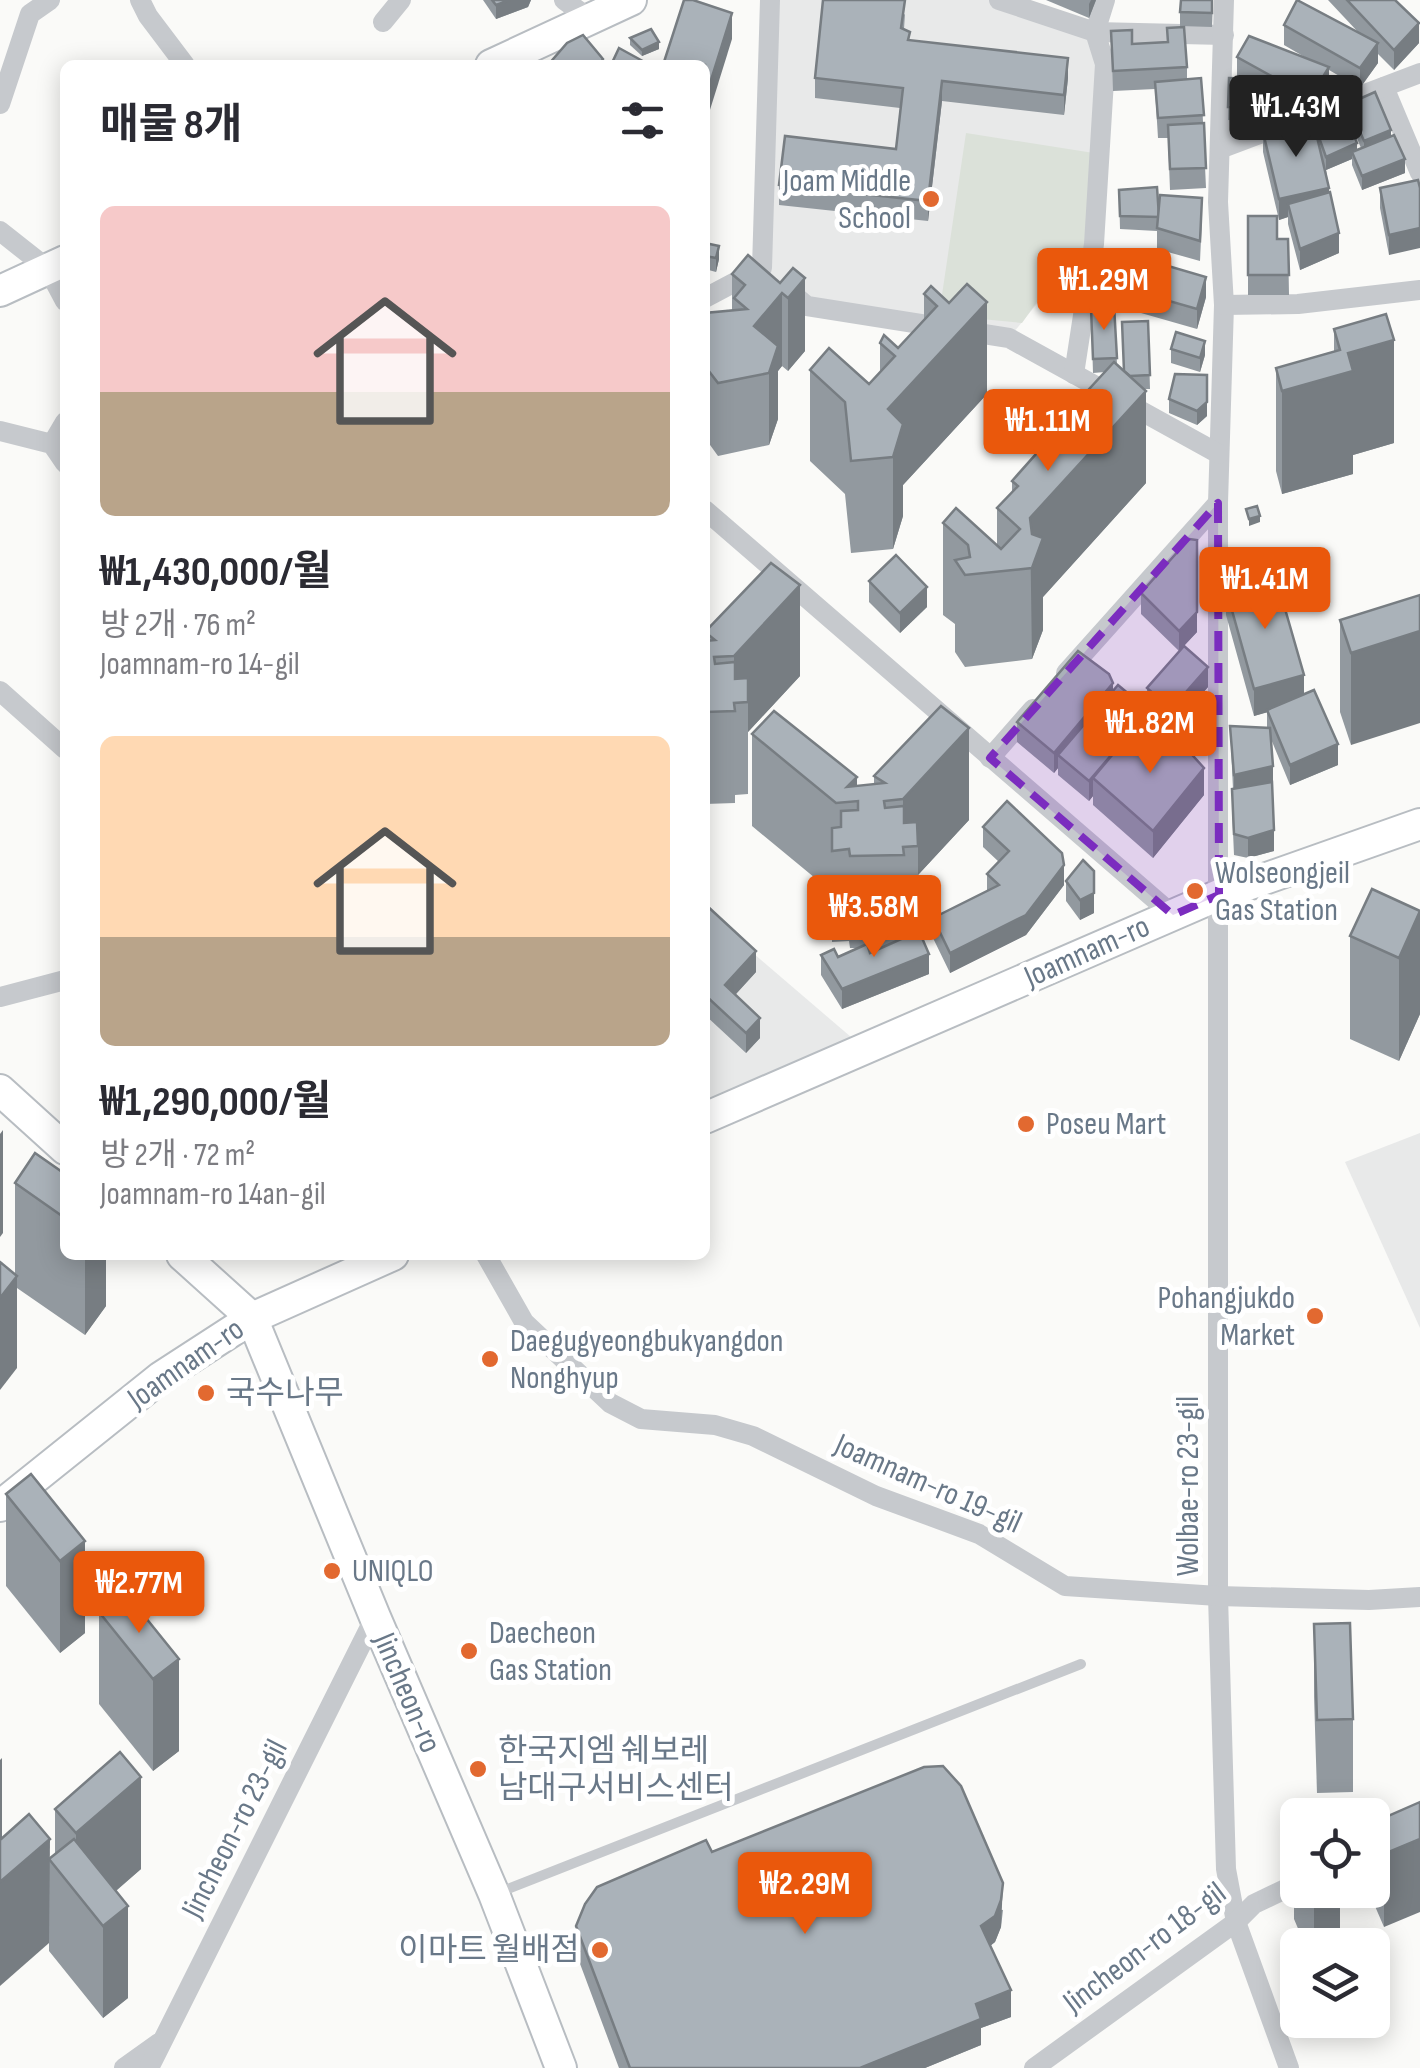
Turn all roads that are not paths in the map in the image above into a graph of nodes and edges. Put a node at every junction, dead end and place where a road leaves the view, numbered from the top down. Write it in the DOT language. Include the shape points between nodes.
graph roads {
  1 [pos="50,0"];
  2 [pos="140,0"];
  3 [pos="401,0"];
  4 [pos="564,0"];
  5 [pos="631,0"];
  6 [pos="770,0"];
  7 [pos="999,0"];
  8 [pos="1104,0"];
  9 [pos="1224,0"];
  10 [pos="590,19"];
  11 [pos="383,22"];
  12 [pos="1095,32"];
  13 [pos="1224,35"];
  14 [pos="181,60"];
  15 [pos="502,60"];
  16 [pos="1420,73"];
  17 [pos="1384,87"];
  18 [pos="0,104"];
  19 [pos="1220,149"];
  20 [pos="1420,174"];
  21 [pos="0,230"];
  22 [pos="56,265"];
  23 [pos="762,268"];
  24 [pos="1420,290"];
  25 [pos="0,292"];
  26 [pos="710,295"];
  27 [pos="1224,305"];
  28 [pos="1074,374"];
  29 [pos="60,430"];
  30 [pos="0,432"];
  31 [pos="52,444"];
  32 [pos="1219,454"];
  33 [pos="60,456"];
  34 [pos="1218,502"];
  35 [pos="710,514"];
  36 [pos="0,691"];
  37 [pos="60,745"];
  38 [pos="990,758"];
  39 [pos="1420,824"];
  40 [pos="1219,894"];
  41 [pos="1173,915"];
  42 [pos="60,981"];
  43 [pos="0,997"];
  44 [pos="0,1090"];
  45 [pos="710,1116"];
  46 [pos="60,1144"];
  47 [pos="188,1260"];
  48 [pos="382,1260"];
  49 [pos="489,1260"];
  50 [pos="252,1318"];
  51 [pos="0,1506"];
  52 [pos="1218,1596"];
  53 [pos="1420,1597"];
  54 [pos="375,1617"];
  55 [pos="1081,1664"];
  56 [pos="1280,1891"];
  57 [pos="494,1894"];
  58 [pos="1236,1922"];
  59 [pos="163,2040"];
  60 [pos="124,2068"];
  61 [pos="149,2068"];
  62 [pos="561,2068"];
  63 [pos="1034,2068"];
  64 [pos="1289,2068"];
  1 -- 18 [label="street" via="30,14"];
  2 -- 14 [label="street"];
  3 -- 11 [label="street"];
  4 -- 10 [label="street"];
  5 -- 10 [label="main road"];
  6 -- 23 [label="street"];
  7 -- 12 [label="street"];
  8 -- 12 [label="street"];
  9 -- 13 [label="street, Wolbae-ro 23-gil"];
  10 -- 15 [label="main road"];
  12 -- 13 [label="street"];
  12 -- 28 [label="street" via="1105,64 1094,244"];
  13 -- 19 [label="street, Wolbae-ro 23-gil"];
  16 -- 17 [label="street"];
  17 -- 19 [label="street"];
  17 -- 20 [label="street"];
  19 -- 27 [label="street, Wolbae-ro 23-gil"];
  21 -- 22 [label="street"];
  22 -- 25 [label="main road"];
  23 -- 26 [label="street"];
  23 -- 28 [label="street" via="807,306 1009,338"];
  24 -- 27 [label="street"];
  27 -- 32 [label="street, Wolbae-ro 23-gil"];
  28 -- 32 [label="street"];
  29 -- 31 [label="street"];
  30 -- 31 [label="street"];
  31 -- 33 [label="street"];
  32 -- 34 [label="street, Wolbae-ro 23-gil"];
  34 -- 38 [label="street"];
  34 -- 40 [label="street, Wolbae-ro 23-gil"];
  35 -- 38 [label="street"];
  36 -- 37 [label="street"];
  38 -- 41 [label="street"];
  39 -- 40 [label="main road, Joamnam-ro"];
  40 -- 41 [label="main road, Joamnam-ro"];
  40 -- 52 [label="street, Wolbae-ro 23-gil"];
  41 -- 45 [label="main road, Joamnam-ro"];
  42 -- 43 [label="street"];
  44 -- 46 [label="main road"];
  47 -- 50 [label="main road"];
  48 -- 50 [label="main road, Joamnam-ro"];
  49 -- 52 [label="street, Joamnam-ro 19-gil" via="524,1322 610,1403 641,1419 714,1425 753,1436 876,1496 979,1534 1065,1586"];
  50 -- 51 [label="main road, Joamnam-ro" via="161,1378"];
  50 -- 54 [label="main road, Jincheon-ro"];
  52 -- 53 [label="street, Joamnam-ro 19-gil"];
  52 -- 58 [label="street, Wolbae-ro 23-gil" via="1226,1869"];
  54 -- 57 [label="main road, Jincheon-ro"];
  54 -- 59 [label="street, Jincheon-ro 23-gil"];
  55 -- 57 [label="lane"];
  56 -- 58 [label="street, Jincheon-ro 18-gil"];
  57 -- 62 [label="main road, Jincheon-ro"];
  58 -- 63 [label="street, Jincheon-ro 18-gil"];
  58 -- 64 [label="street, Wolbae-ro 23-gil"];
  59 -- 60 [label="street"];
  59 -- 61 [label="street, Jincheon-ro 23-gil"];
}
